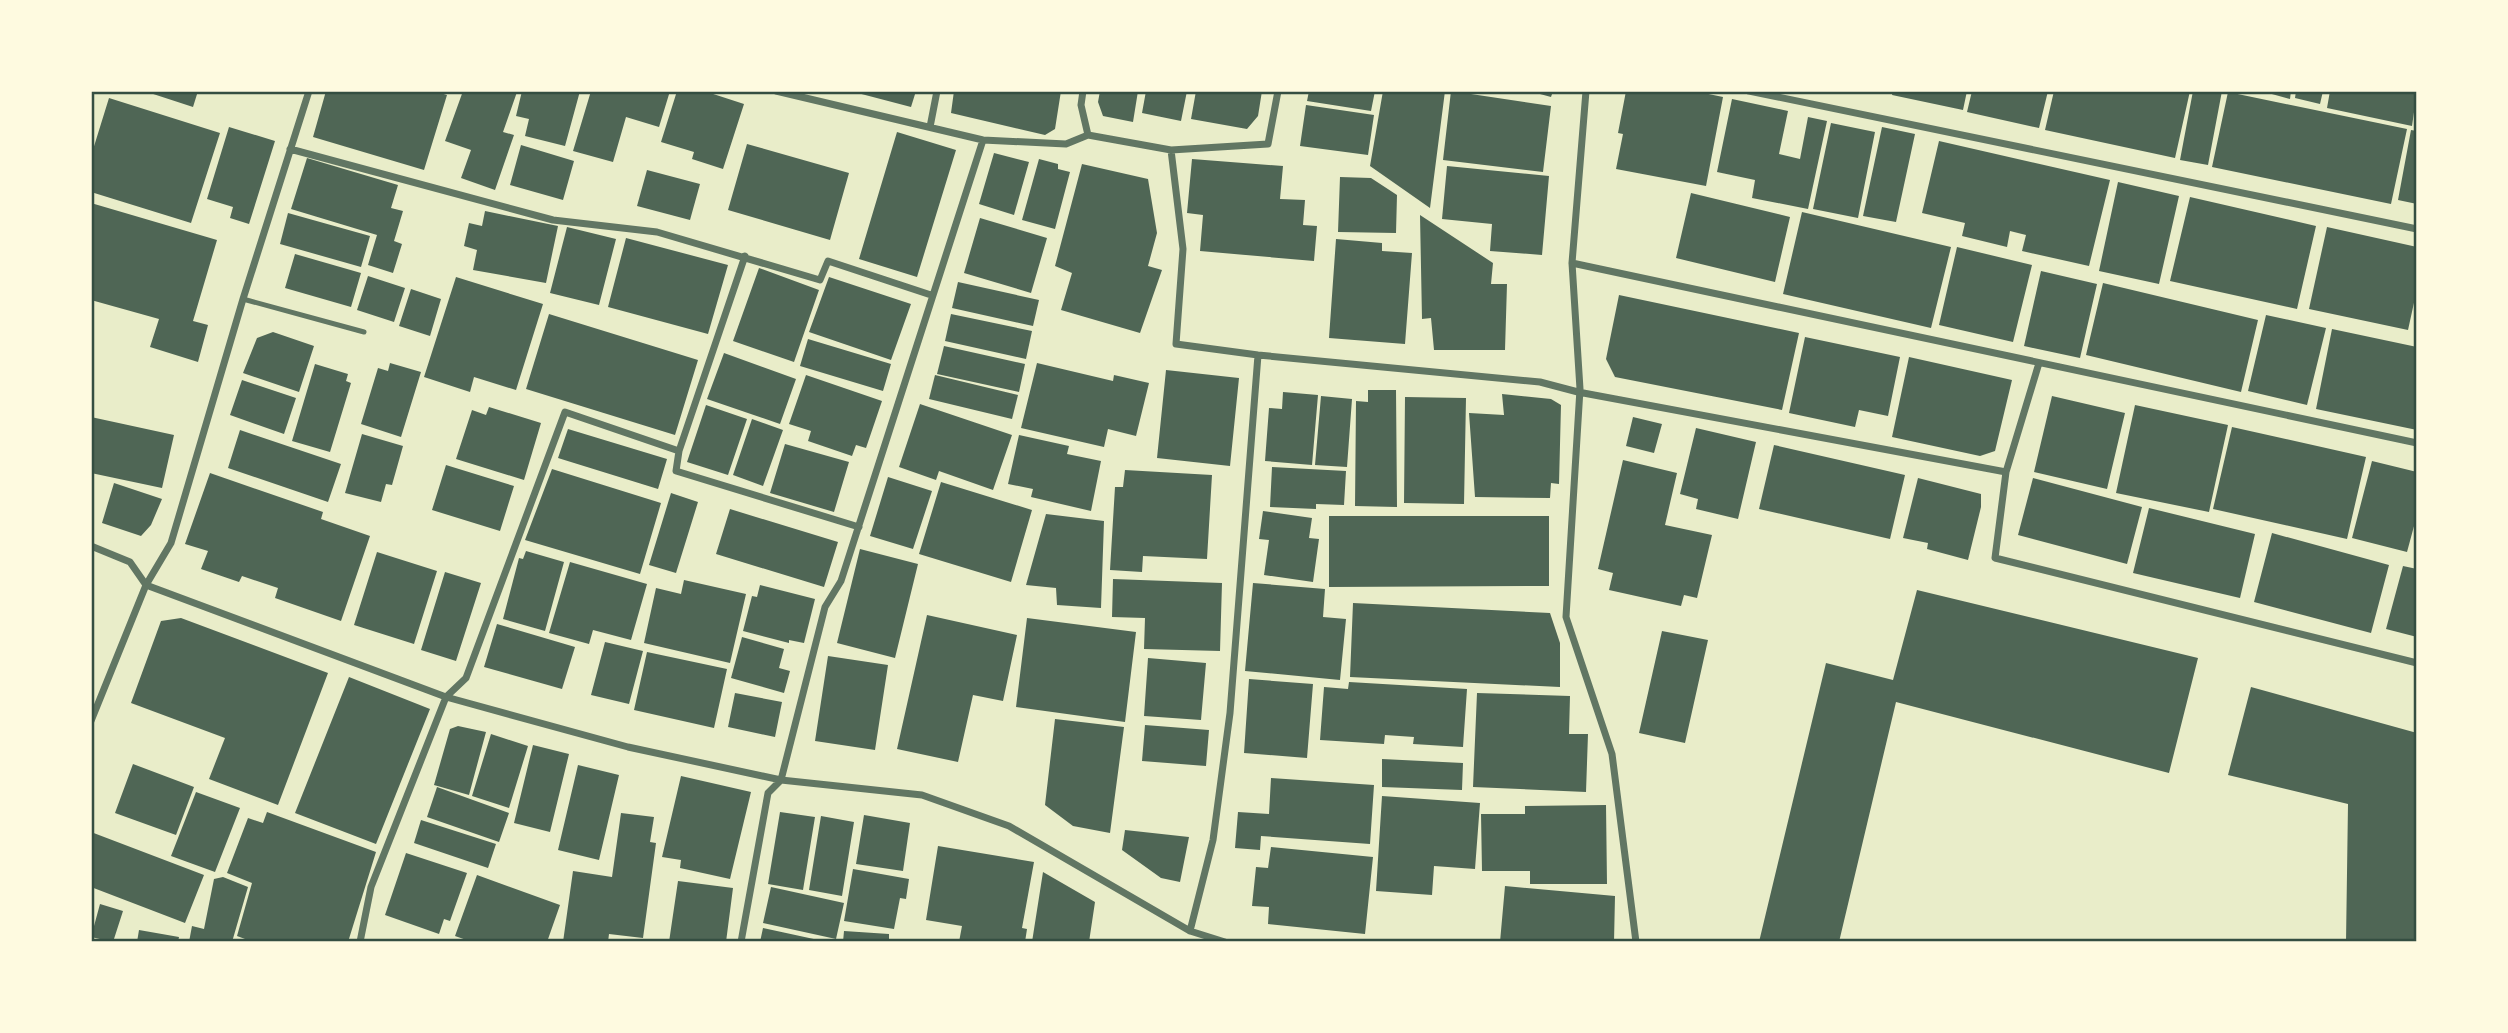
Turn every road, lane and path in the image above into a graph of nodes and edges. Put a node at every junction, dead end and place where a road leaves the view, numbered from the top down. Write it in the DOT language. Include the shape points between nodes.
graph roads {
  1 [pos="309,91"];
  2 [pos="776,91"];
  3 [pos="937,91"];
  4 [pos="1083,91"];
  5 [pos="1278,91"];
  6 [pos="1586,91"];
  7 [pos="1749,91"];
  8 [pos="930,127"];
  9 [pos="1088,135"];
  10 [pos="983,140"];
  11 [pos="290,149"];
  12 [pos="1171,150"];
  13 [pos="2417,229"];
  14 [pos="745,256"];
  15 [pos="1572,264"];
  16 [pos="931,295"];
  17 [pos="243,299"];
  18 [pos="364,332"];
  19 [pos="1258,355"];
  20 [pos="2039,363"];
  21 [pos="1578,391"];
  22 [pos="2417,443"];
  23 [pos="679,451"];
  24 [pos="2006,472"];
  25 [pos="859,527"];
  26 [pos="91,546"];
  27 [pos="146,584"];
  28 [pos="2417,663"];
  29 [pos="446,697"];
  30 [pos="91,721"];
  31 [pos="781,780"];
  32 [pos="1190,931"];
  33 [pos="360,942"];
  34 [pos="741,942"];
  35 [pos="1225,942"];
  36 [pos="1636,942"];
  1 -- 11 [label="street"];
  2 -- 8 [label="street"];
  3 -- 8 [label="street"];
  4 -- 9 [label="street" via="1081,105"];
  5 -- 12 [label="street" via="1268,144"];
  6 -- 15 [label="street"];
  7 -- 13 [label="street"];
  8 -- 10 [label="street"];
  9 -- 10 [label="street" via="1066,144"];
  9 -- 12 [label="street"];
  10 -- 16 [label="street"];
  11 -- 14 [label="street" via="553,220 657,232"];
  11 -- 17 [label="street"];
  12 -- 19 [label="street" via="1183,249 1176,344"];
  14 -- 16 [label="street" via="820,280 828,261"];
  14 -- 23 [label="street"];
  15 -- 20 [label="street"];
  15 -- 21 [label="street"];
  16 -- 25 [label="street"];
  17 -- 18 [label="lane"];
  17 -- 27 [label="street" via="171,543"];
  19 -- 21 [label="street" via="1540,382"];
  19 -- 32 [label="street" via="1230,713 1213,840"];
  20 -- 22 [label="street"];
  20 -- 24 [label="street"];
  21 -- 24 [label="street"];
  21 -- 36 [label="street" via="1566,617 1612,754"];
  23 -- 25 [label="street" via="676,471"];
  23 -- 29 [label="street" via="565,412 466,678"];
  24 -- 28 [label="street" via="1995,558"];
  25 -- 31 [label="street" via="841,581 825,607"];
  26 -- 27 [label="street" via="130,562"];
  27 -- 29 [label="street"];
  27 -- 30 [label="street"];
  29 -- 31 [label="street" via="628,747"];
  29 -- 33 [label="street" via="372,887"];
  31 -- 32 [label="street" via="922,795 1009,826"];
  31 -- 34 [label="street" via="768,793"];
  32 -- 35 [label="street"];
}
